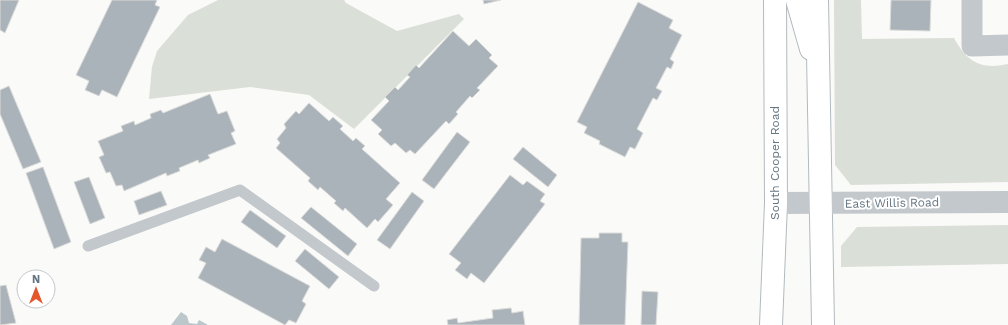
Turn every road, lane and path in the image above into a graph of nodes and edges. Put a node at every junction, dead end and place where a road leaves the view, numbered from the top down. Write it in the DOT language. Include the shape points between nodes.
graph roads {
  1 [pos="775,0"];
  2 [pos="796,0"];
  3 [pos="817,0"];
  4 [pos="972,0"];
  5 [pos="1008,45"];
  6 [pos="818,71"];
  7 [pos="1008,202"];
  8 [pos="776,203"];
  9 [pos="819,204"];
  10 [pos="88,246"];
  11 [pos="374,286"];
  12 [pos="772,325"];
  13 [pos="823,325"];
  1 -- 8 [label="main road, South Cooper Road"];
  2 -- 6 [label="main road"];
  3 -- 6 [label="main road"];
  4 -- 5 [label="street" via="972,46"];
  6 -- 9 [label="main road"];
  7 -- 9 [label="street, East Willis Road"];
  8 -- 9 [label="street, East Willis Road"];
  8 -- 12 [label="main road, South Cooper Road"];
  9 -- 13 [label="main road"];
  10 -- 11 [label="lane" via="240,190"];
}
